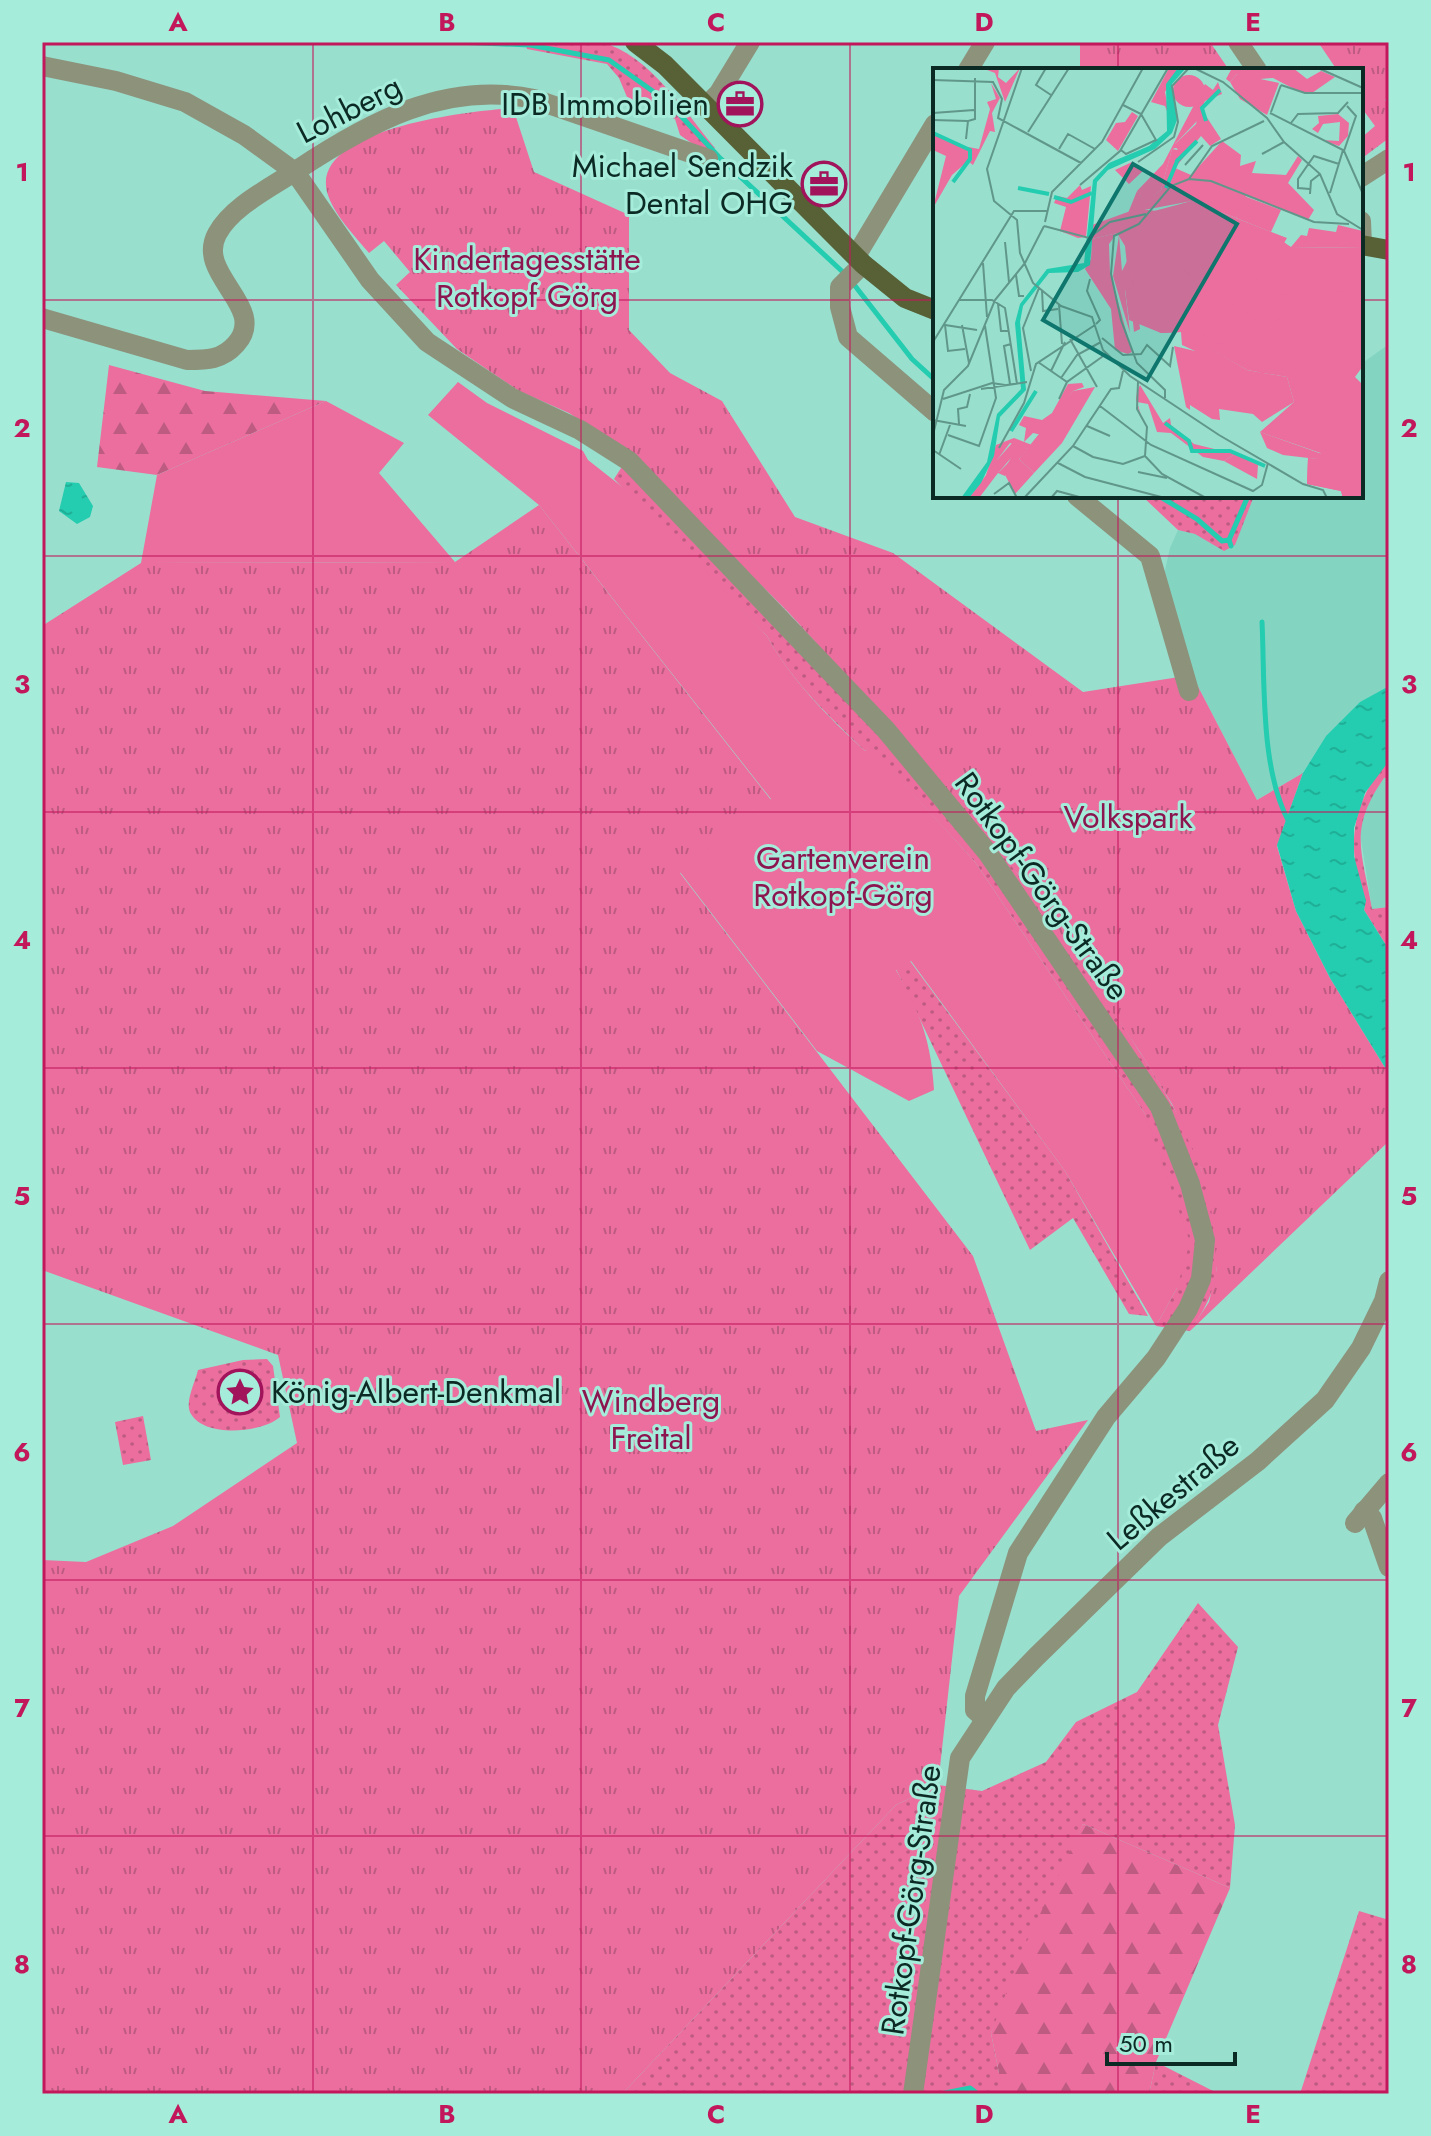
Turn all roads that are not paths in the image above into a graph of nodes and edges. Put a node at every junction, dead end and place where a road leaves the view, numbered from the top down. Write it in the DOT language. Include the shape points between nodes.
graph roads {
  1 [pos="635,42"];
  2 [pos="750,42"];
  3 [pos="985,42"];
  4 [pos="1238,42"];
  5 [pos="42,66"];
  6 [pos="969,68"];
  7 [pos="1256,68"];
  8 [pos="705,107"];
  9 [pos="933,128"];
  10 [pos="708,159"];
  11 [pos="1389,159"];
  12 [pos="295,172"];
  13 [pos="1363,176"];
  14 [pos="1363,245"];
  15 [pos="1389,250"];
  16 [pos="854,269"];
  17 [pos="933,309"];
  18 [pos="42,318"];
  19 [pos="933,410"];
  20 [pos="1079,498"];
  21 [pos="1189,691"];
  22 [pos="1389,1281"];
  23 [pos="1386,1302"];
  24 [pos="1389,1483"];
  25 [pos="1389,1567"];
  26 [pos="984,1718"];
  27 [pos="913,2094"];
  1 -- 8 [label="main road"];
  2 -- 8 [label="street"];
  3 -- 6 [label="street"];
  4 -- 7 [label="street"];
  5 -- 12 [label="street, Rotkopf-Görg-Straße" via="185,102"];
  8 -- 16 [label="main road"];
  9 -- 16 [label="street"];
  10 -- 12 [label="street, Lohberg" via="534,99 478,94 379,120"];
  11 -- 13 [label="street"];
  12 -- 18 [label="street, Lohberg" via="276,181 217,233 214,262 246,323 242,338 228,353 187,360"];
  12 -- 26 [label="street, Rotkopf-Görg-Straße" via="370,280 427,342 512,398 580,430 629,461 886,730 1004,875 1160,1107 1205,1240 1201,1279 1156,1358 1106,1417 1018,1553 975,1696 975,1710"];
  14 -- 15 [label="main road"];
  16 -- 17 [label="main road"];
  16 -- 19 [label="street" via="840,287 848,337"];
  20 -- 21 [label="street" via="1150,556"];
  22 -- 23 [label="street, Leßkestraße"];
  23 -- 26 [label="street, Leßkestraße" via="1325,1400 1258,1461 1159,1537 1036,1657"];
  24 -- 25 [label="street" via="1360,1517 1372,1518"];
  26 -- 27 [label="street, Rotkopf-Görg-Straße" via="960,1758"];
}
